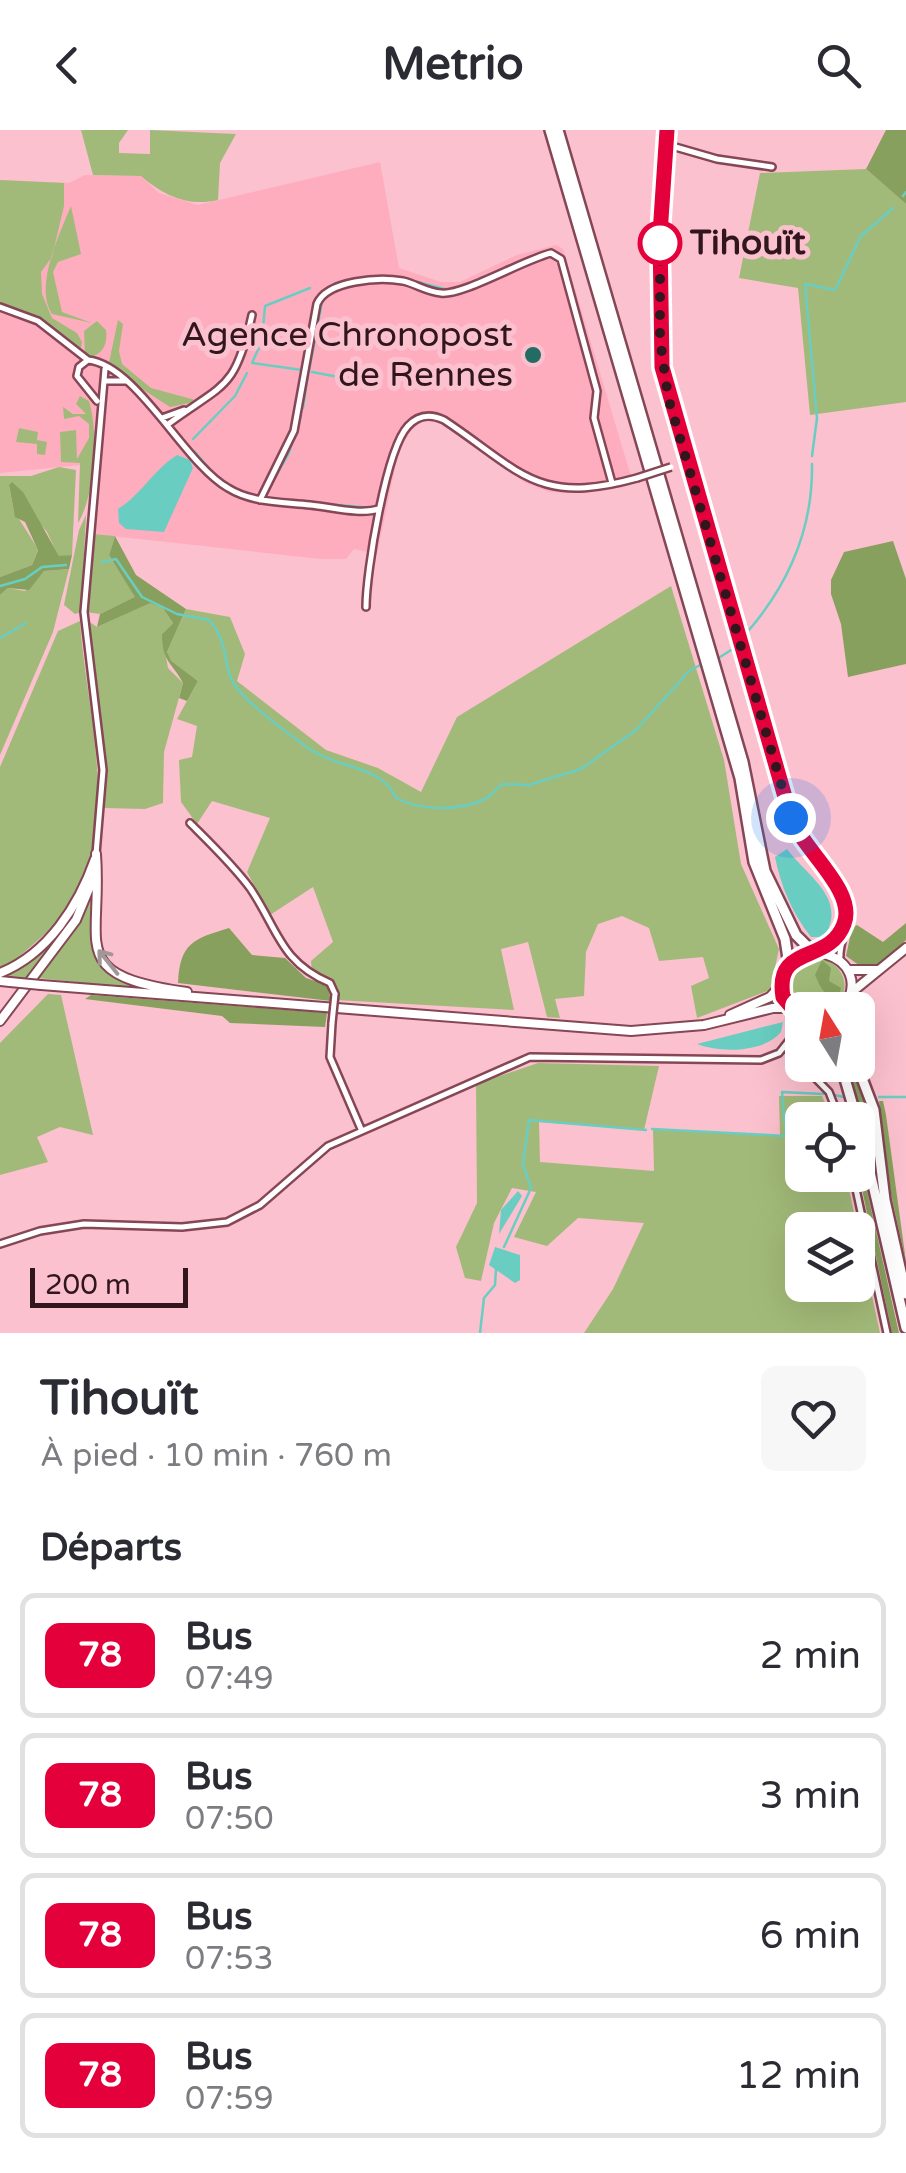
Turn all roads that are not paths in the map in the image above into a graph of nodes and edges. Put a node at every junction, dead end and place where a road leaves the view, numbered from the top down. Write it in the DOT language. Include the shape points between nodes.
graph roads {
  1 [pos="550,130"];
  2 [pos="558,130"];
  3 [pos="667,130"];
  4 [pos="665,144"];
  5 [pos="772,167"];
  6 [pos="0,307"];
  7 [pos="252,315"];
  8 [pos="72,349"];
  9 [pos="88,360"];
  10 [pos="78,368"];
  11 [pos="104,369"];
  12 [pos="125,381"];
  13 [pos="103,383"];
  14 [pos="86,388"];
  15 [pos="98,404"];
  16 [pos="188,410"];
  17 [pos="162,419"];
  18 [pos="167,426"];
  19 [pos="687,463"];
  20 [pos="612,483"];
  21 [pos="260,500"];
  22 [pos="379,509"];
  23 [pos="366,607"];
  24 [pos="710,662"];
  25 [pos="190,823"];
  26 [pos="96,854"];
  27 [pos="847,915"];
  28 [pos="906,948"];
  29 [pos="817,952"];
  30 [pos="840,961"];
  31 [pos="789,965"];
  32 [pos="882,969"];
  33 [pos="847,970"];
  34 [pos="0,973"];
  35 [pos="3,983"];
  36 [pos="781,985"];
  37 [pos="850,992"];
  38 [pos="854,992"];
  39 [pos="785,993"];
  40 [pos="230,999"];
  41 [pos="785,1017"];
  42 [pos="0,1021"];
  43 [pos="691,1026"];
  44 [pos="785,1047"];
  45 [pos="863,1082"];
  46 [pos="361,1130"];
  47 [pos="857,1192"];
  48 [pos="875,1192"];
  49 [pos="0,1244"];
  50 [pos="906,1294"];
  51 [pos="906,1328"];
  52 [pos="887,1333"];
  1 -- 24 [label="highway"];
  2 -- 24 [label="highway"];
  3 -- 4 [label="street"];
  4 -- 5 [label="street"];
  4 -- 19 [label="street" via="660,339"];
  6 -- 8 [label="street" via="38,320"];
  7 -- 16 [label="street" via="229,380"];
  8 -- 9 [label="street"];
  8 -- 10 [label="street"];
  9 -- 10 [label="street"];
  9 -- 11 [label="street"];
  10 -- 14 [label="street" via="78,382"];
  11 -- 12 [label="street"];
  11 -- 13 [label="street"];
  12 -- 13 [label="street"];
  12 -- 17 [label="street"];
  13 -- 14 [label="street"];
  13 -- 15 [label="street"];
  14 -- 15 [label="street"];
  15 -- 26 [label="street" via="84,612 104,770"];
  16 -- 17 [label="street"];
  16 -- 18 [label="street"];
  17 -- 18 [label="street"];
  18 -- 21 [label="street" via="216,481"];
  19 -- 20 [label="street, bridge"];
  19 -- 27 [label="street" via="791,818 804,846 843,894"];
  20 -- 21 [label="street" via="594,418 597,391 558,254 507,267 454,293 396,280 334,286 318,299 294,431"];
  20 -- 22 [label="street" via="567,489 538,483 444,420 427,416 404,430"];
  21 -- 22 [label="street"];
  22 -- 23 [label="street"];
  24 -- 29 [label="highway" via="747,776 765,871 796,935"];
  24 -- 31 [label="highway" via="754,862"];
  25 -- 46 [label="street, bridge" via="247,885 290,958 330,983 330,1057"];
  26 -- 34 [label="main road" via="70,914 22,961"];
  40 -- 26 [label="main road, one-way" via="136,984 110,968 93,932"];
  26 -- 42 [label="main road" via="81,912"];
  27 -- 29 [label="street" via="838,938"];
  27 -- 30 [label="street"];
  28 -- 32 [label="main road"];
  29 -- 30 [label="main road"];
  29 -- 31 [label="main road"];
  30 -- 33 [label="main road"];
  31 -- 36 [label="main road"];
  32 -- 33 [label="main road"];
  32 -- 38 [label="main road"];
  33 -- 37 [label="main road"];
  35 -- 40 [label="main road, bridge"];
  36 -- 39 [label="main road"];
  36 -- 43 [label="main road" via="765,1000"];
  40 -- 43 [label="main road" via="604,1030"];
  41 -- 43 [label="main road"];
  44 -- 46 [label="street" via="756,1060 537,1056"];
  45 -- 50 [label="highway"];
  46 -- 49 [label="street" via="316,1154 260,1204 227,1222 84,1224"];
  47 -- 52 [label="street"];
  48 -- 51 [label="highway"];
}
